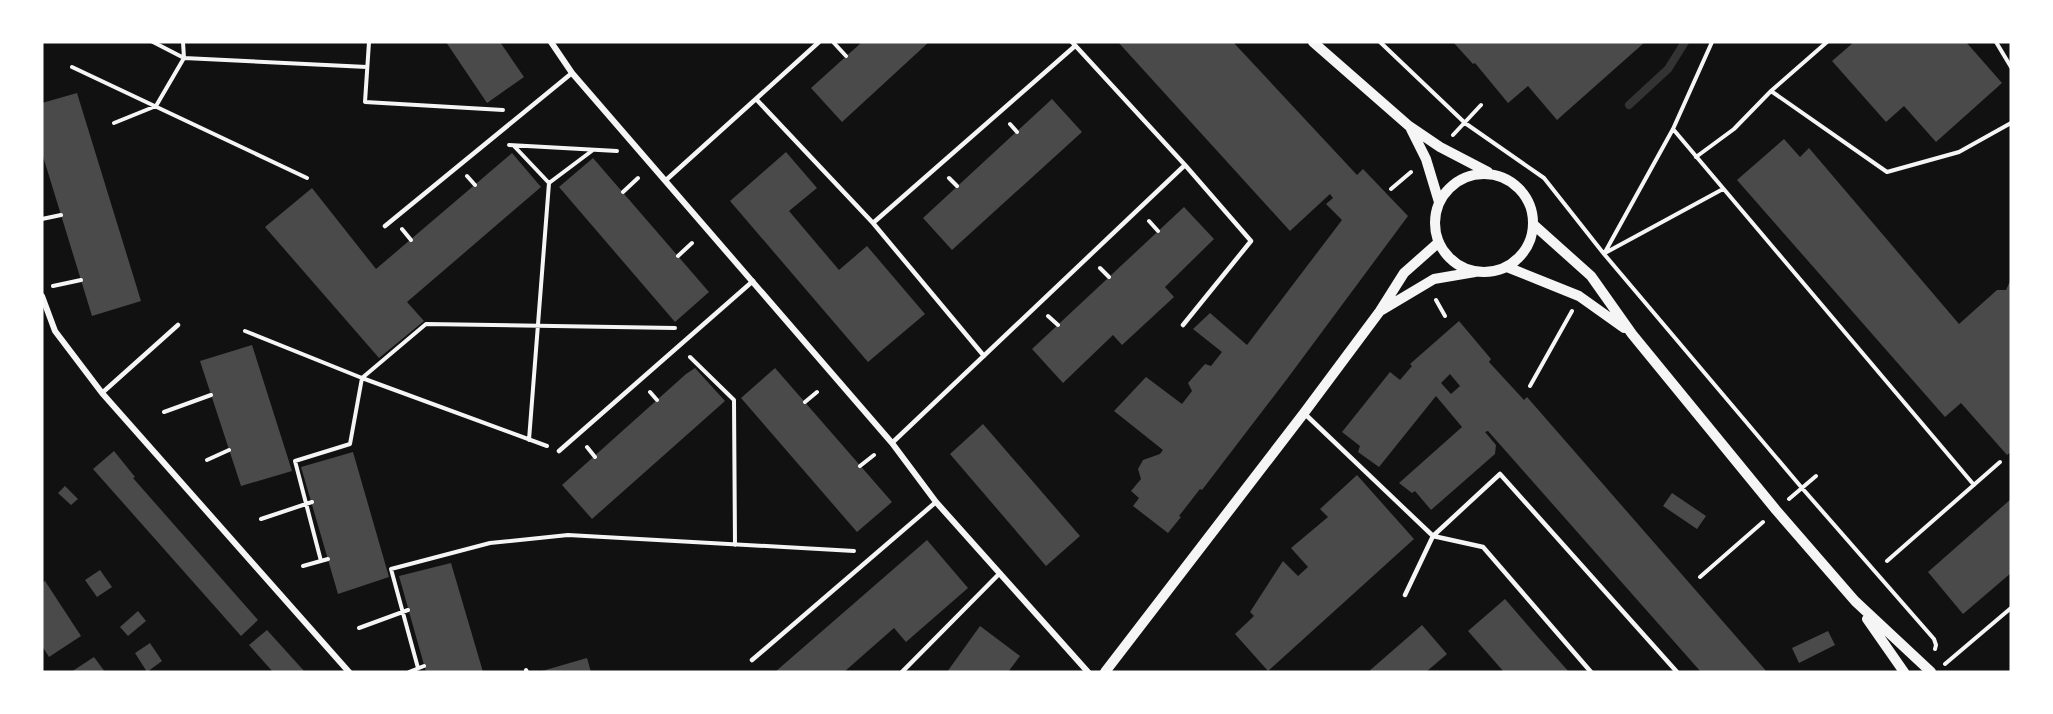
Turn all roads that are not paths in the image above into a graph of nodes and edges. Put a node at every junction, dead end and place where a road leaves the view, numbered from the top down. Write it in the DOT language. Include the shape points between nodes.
graph roads {
  1 [pos="551,42"];
  2 [pos="819,42"];
  3 [pos="1313,42"];
  4 [pos="1074,44"];
  5 [pos="572,73"];
  6 [pos="756,99"];
  7 [pos="1409,126"];
  8 [pos="1185,165"];
  9 [pos="1491,174"];
  10 [pos="665,181"];
  11 [pos="1439,202"];
  12 [pos="873,223"];
  13 [pos="1534,225"];
  14 [pos="385,226"];
  15 [pos="1439,242"];
  16 [pos="1507,267"];
  17 [pos="1475,272"];
  18 [pos="753,281"];
  19 [pos="42,296"];
  20 [pos="1380,311"];
  21 [pos="178,325"];
  22 [pos="1183,325"];
  23 [pos="1632,334"];
  24 [pos="984,356"];
  25 [pos="102,393"];
  26 [pos="1304,413"];
  27 [pos="892,442"];
  28 [pos="559,451"];
  29 [pos="936,502"];
  30 [pos="1433,536"];
  31 [pos="1000,573"];
  32 [pos="1405,596"];
  33 [pos="1855,601"];
  34 [pos="752,660"];
  35 [pos="1931,669"];
  36 [pos="349,672"];
  37 [pos="902,672"];
  38 [pos="1088,672"];
  39 [pos="1105,672"];
  40 [pos="1591,672"];
  41 [pos="1677,672"];
  42 [pos="1904,672"];
  1 -- 5 [label="street"];
  2 -- 6 [label="lane"];
  3 -- 7 [label="street"];
  4 -- 8 [label="lane"];
  4 -- 12 [label="lane"];
  5 -- 10 [label="street"];
  5 -- 14 [label="lane"];
  6 -- 10 [label="lane"];
  6 -- 12 [label="lane"];
  7 -- 9 [label="street"];
  7 -- 11 [label="street" via="1426,159"];
  8 -- 22 [label="lane" via="1251,241"];
  8 -- 24 [label="lane"];
  9 -- 11 [label="street" via="1460,179"];
  9 -- 13 [label="street" via="1505,177 1527,197"];
  10 -- 18 [label="street"];
  11 -- 15 [label="street" via="1435,228"];
  12 -- 24 [label="lane"];
  13 -- 16 [label="street" via="1526,250"];
  13 -- 23 [label="street" via="1591,276"];
  15 -- 17 [label="street" via="1460,266"];
  15 -- 20 [label="street" via="1404,273"];
  16 -- 17 [label="street"];
  16 -- 23 [label="street" via="1580,296"];
  17 -- 20 [label="street" via="1434,279"];
  18 -- 27 [label="street"];
  18 -- 28 [label="lane"];
  19 -- 25 [label="street" via="55,331"];
  20 -- 26 [label="street"];
  21 -- 25 [label="lane"];
  23 -- 33 [label="street"];
  24 -- 27 [label="lane"];
  25 -- 36 [label="street"];
  26 -- 30 [label="lane"];
  26 -- 39 [label="street"];
  27 -- 29 [label="street"];
  29 -- 31 [label="street"];
  29 -- 34 [label="lane"];
  30 -- 32 [label="lane"];
  30 -- 40 [label="lane" via="1483,547"];
  30 -- 41 [label="lane" via="1500,474"];
  31 -- 37 [label="lane"];
  31 -- 38 [label="street"];
  33 -- 35 [label="street"];
  33 -- 42 [label="street"];
}
